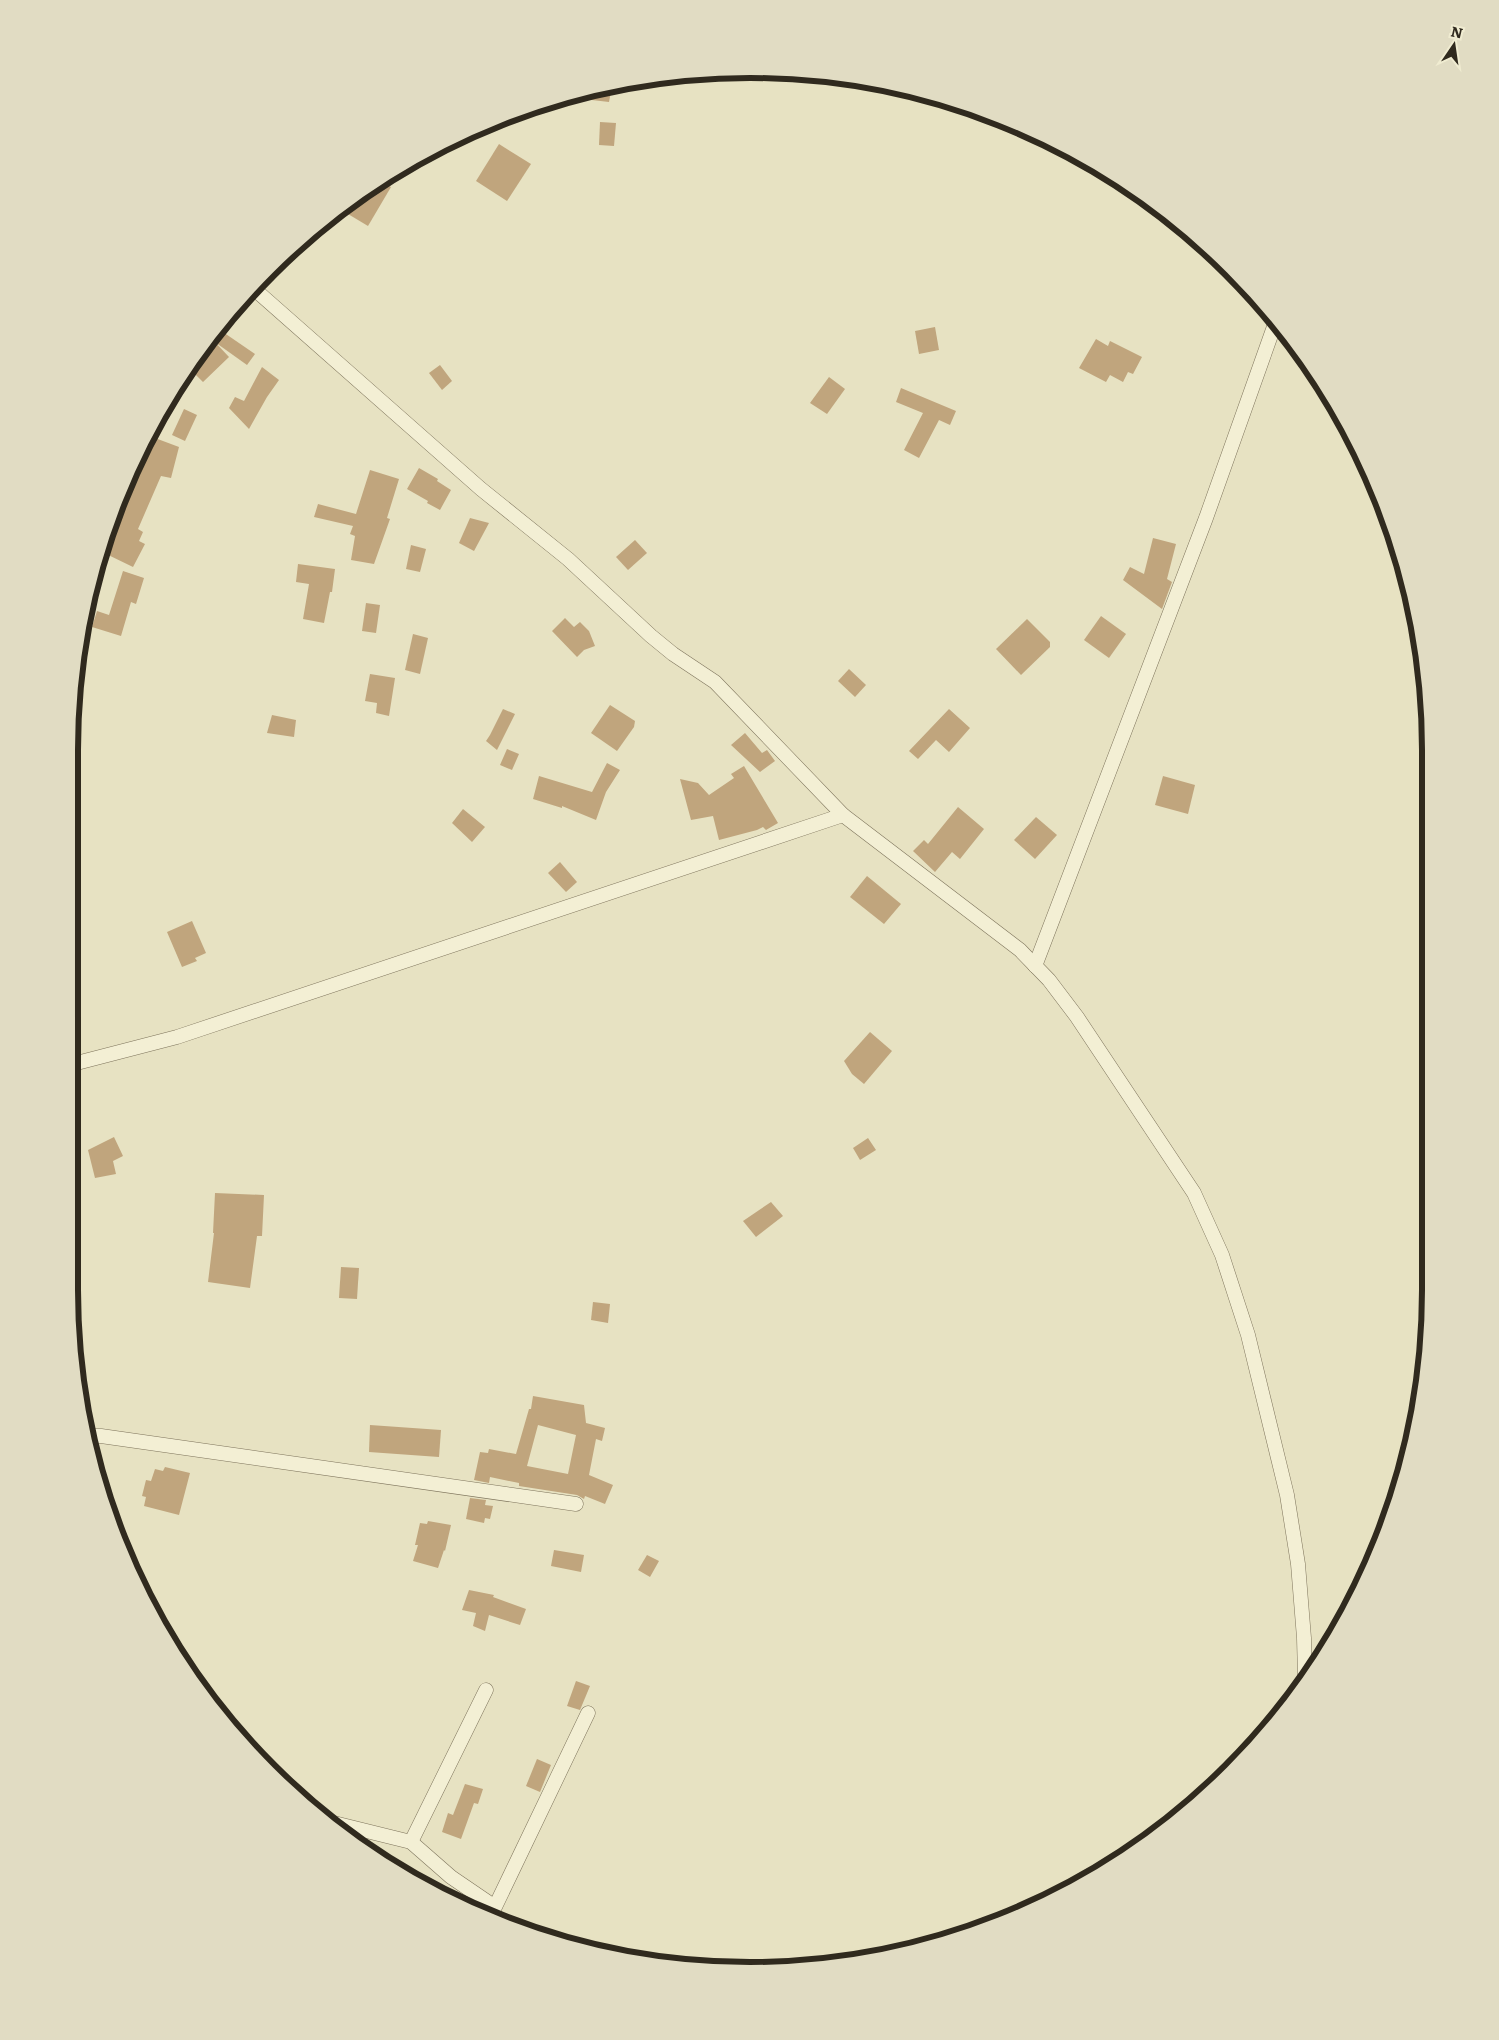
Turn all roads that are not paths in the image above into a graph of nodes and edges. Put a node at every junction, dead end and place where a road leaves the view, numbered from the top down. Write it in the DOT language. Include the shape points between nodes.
graph roads {
  1 [pos="257,292"];
  2 [pos="1273,328"];
  3 [pos="844,815"];
  4 [pos="1035,966"];
  5 [pos="78,1063"];
  6 [pos="93,1436"];
  7 [pos="576,1504"];
  8 [pos="1305,1669"];
  9 [pos="486,1690"];
  10 [pos="588,1713"];
  11 [pos="341,1825"];
  12 [pos="411,1842"];
  1 -- 3 [label="street" via="481,489 568,558 651,636 715,682"];
  2 -- 4 [label="street" via="1206,518"];
  3 -- 4 [label="street" via="1020,950"];
  3 -- 5 [label="street" via="178,1037"];
  4 -- 8 [label="street" via="1077,1017 1189,1185 1222,1255 1248,1335 1288,1495 1298,1564"];
  6 -- 7 [label="street"];
  9 -- 12 [label="street"];
  10 -- 12 [label="street" via="495,1907 451,1877"];
  11 -- 12 [label="street"];
}
